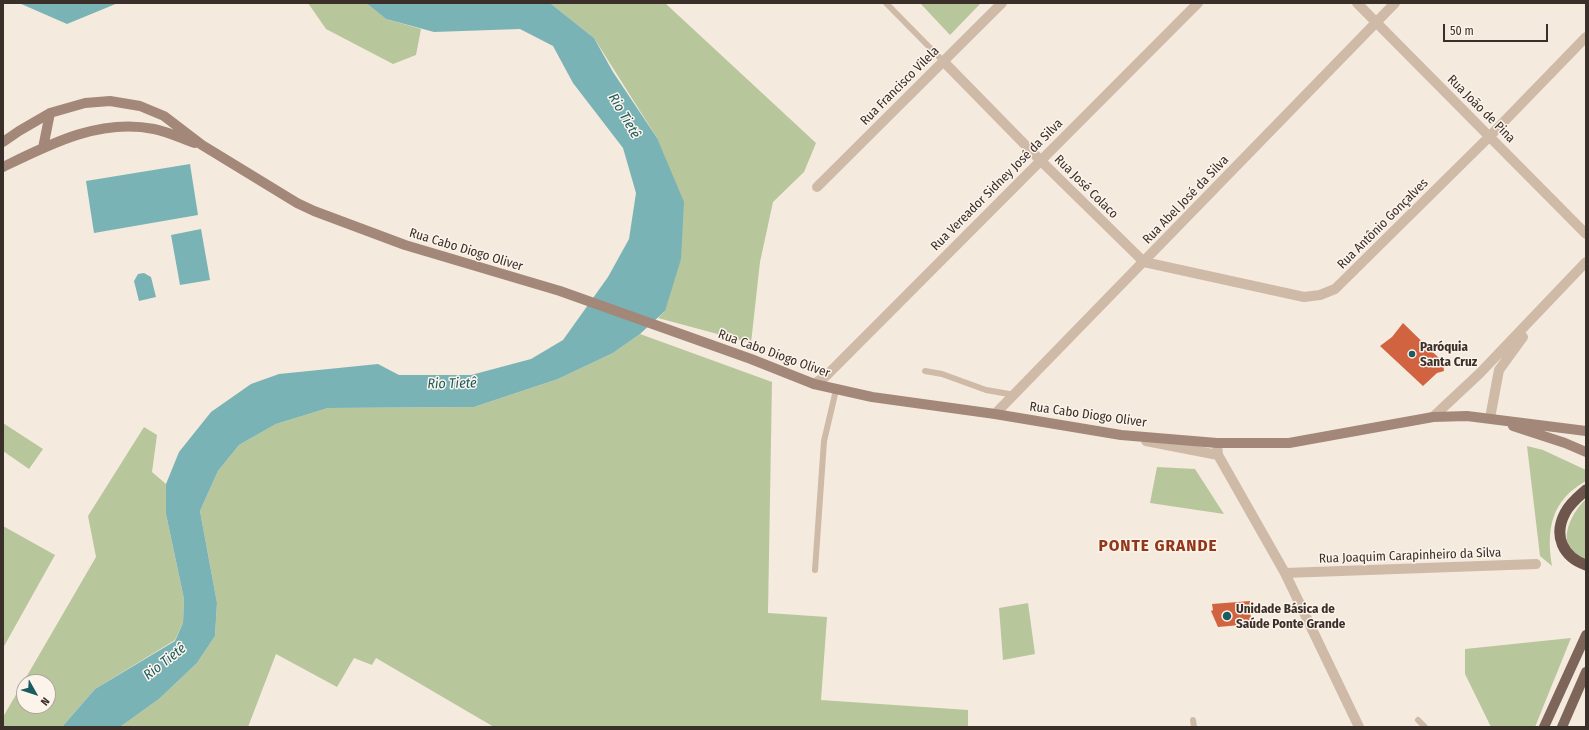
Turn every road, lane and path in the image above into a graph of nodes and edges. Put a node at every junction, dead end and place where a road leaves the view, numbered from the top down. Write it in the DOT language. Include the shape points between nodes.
graph roads {
  1 [pos="886,3"];
  2 [pos="1002,3"];
  3 [pos="1198,3"];
  4 [pos="1357,3"];
  5 [pos="1395,3"];
  6 [pos="1376,22"];
  7 [pos="1586,37"];
  8 [pos="944,61"];
  9 [pos="50,113"];
  10 [pos="1490,136"];
  11 [pos="3,142"];
  12 [pos="202,145"];
  13 [pos="43,148"];
  14 [pos="1040,160"];
  15 [pos="3,168"];
  16 [pos="817,187"];
  17 [pos="1586,234"];
  18 [pos="1144,262"];
  19 [pos="1586,262"];
  20 [pos="1548,302"];
  21 [pos="926,371"];
  22 [pos="814,384"];
  23 [pos="836,390"];
  24 [pos="1015,395"];
  25 [pos="995,414"];
  26 [pos="1433,417"];
  27 [pos="1490,418"];
  28 [pos="1586,431"];
  29 [pos="1121,436"];
  30 [pos="1217,443"];
  31 [pos="1586,452"];
  32 [pos="1218,455"];
  33 [pos="1586,490"];
  34 [pos="1536,564"];
  35 [pos="1586,565"];
  36 [pos="815,570"];
  37 [pos="1285,574"];
  38 [pos="1586,635"];
  39 [pos="1586,672"];
  40 [pos="1193,720"];
  41 [pos="1418,720"];
  42 [pos="1194,727"];
  43 [pos="1359,727"];
  44 [pos="1426,727"];
  45 [pos="1544,727"];
  46 [pos="1562,727"];
  1 -- 8 [label="lane"];
  2 -- 8 [label="street, Rua Francisco Vilela"];
  3 -- 14 [label="street, Rua Vereador Sidney José da Silva"];
  4 -- 6 [label="street, Rua João de Pina"];
  5 -- 6 [label="street, Rua Abel José da Silva"];
  6 -- 10 [label="street, Rua João de Pina"];
  6 -- 18 [label="street, Rua Abel José da Silva"];
  7 -- 10 [label="street, Rua Antônio Gonçalves"];
  8 -- 14 [label="street, Rua José Colaco"];
  8 -- 16 [label="street, Rua Francisco Vilela"];
  9 -- 11 [label="main road, Rua Cabo Diogo Oliver"];
  9 -- 12 [label="main road, Rua Cabo Diogo Oliver" via="84,103 110,101 140,106 164,116"];
  9 -- 13 [label="main road"];
  10 -- 17 [label="street, Rua João de Pina"];
  10 -- 18 [label="street, Rua Antônio Gonçalves" via="1350,275 1335,288 1320,296 1304,297"];
  12 -- 13 [label="main road, Rua Cabo Diogo Oliver" via="154,129 123,126 92,130"];
  12 -- 22 [label="main road, Rua Cabo Diogo Oliver" via="314,211 405,245 560,291 681,336 752,359"];
  13 -- 15 [label="main road, Rua Cabo Diogo Oliver"];
  14 -- 18 [label="street, Rua José Colaco"];
  14 -- 22 [label="street, Rua Vereador Sidney José da Silva" via="826,376"];
  18 -- 24 [label="street, Rua Abel José da Silva"];
  19 -- 20 [label="street"];
  20 -- 26 [label="street" via="1480,374"];
  20 -- 27 [label="street" via="1499,370"];
  21 -- 24 [label="lane" via="986,390"];
  22 -- 23 [label="main road, Rua Cabo Diogo Oliver"];
  23 -- 25 [label="main road, Rua Cabo Diogo Oliver"];
  23 -- 36 [label="lane" via="824,441"];
  24 -- 25 [label="street, Rua Abel José da Silva"];
  25 -- 29 [label="main road, Rua Cabo Diogo Oliver"];
  26 -- 27 [label="main road, Rua Cabo Diogo Oliver"];
  26 -- 30 [label="main road, Rua Cabo Diogo Oliver" via="1290,443"];
  27 -- 28 [label="main road"];
  27 -- 31 [label="main road"];
  29 -- 30 [label="main road, Rua Cabo Diogo Oliver"];
  29 -- 32 [label="street"];
  30 -- 32 [label="street"];
  32 -- 37 [label="street"];
  33 -- 35 [label="highway" via="1565,514 1561,534 1564,550 1570,558"];
  34 -- 37 [label="street, Rua Joaquim Carapinheiro da Silva"];
  37 -- 43 [label="street"];
  38 -- 45 [label="main road"];
  39 -- 46 [label="main road"];
  40 -- 42 [label="lane"];
  41 -- 44 [label="lane"];
}
